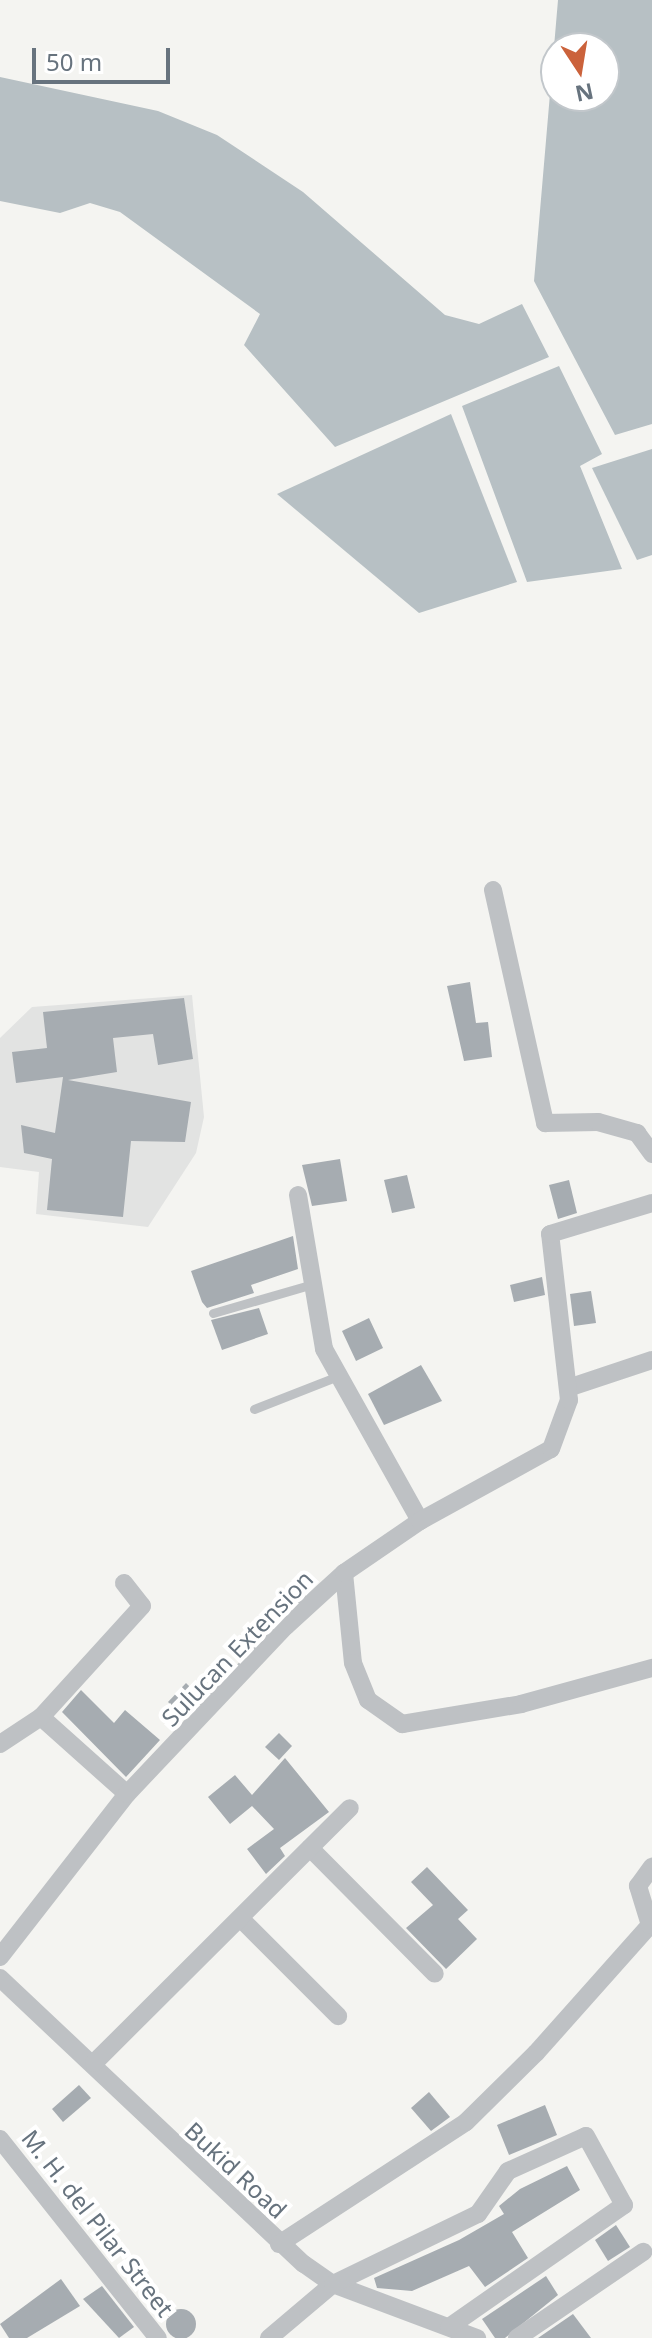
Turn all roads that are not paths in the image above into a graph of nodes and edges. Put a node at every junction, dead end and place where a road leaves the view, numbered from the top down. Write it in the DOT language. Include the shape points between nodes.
graph roads {
  1 [pos="493,890"];
  2 [pos="652,1154"];
  3 [pos="298,1195"];
  4 [pos="652,1203"];
  5 [pos="313,1284"];
  6 [pos="213,1313"];
  7 [pos="652,1360"];
  8 [pos="338,1376"];
  9 [pos="568,1388"];
  10 [pos="254,1409"];
  11 [pos="420,1521"];
  12 [pos="344,1573"];
  13 [pos="124,1583"];
  14 [pos="652,1668"];
  15 [pos="41,1717"];
  16 [pos="0,1744"];
  17 [pos="127,1794"];
  18 [pos="350,1808"];
  19 [pos="310,1848"];
  20 [pos="652,1867"];
  21 [pos="242,1920"];
  22 [pos="0,1957"];
  23 [pos="435,1974"];
  24 [pos="0,1978"];
  25 [pos="338,2016"];
  26 [pos="94,2063"];
  27 [pos="0,2139"];
  28 [pos="279,2244"];
  29 [pos="643,2252"];
  30 [pos="333,2284"];
  31 [pos="449,2327"];
  32 [pos="158,2338"];
  33 [pos="269,2338"];
  34 [pos="477,2338"];
  35 [pos="517,2338"];
  1 -- 2 [label="street" via="545,1123 598,1122 637,1133"];
  3 -- 5 [label="street"];
  4 -- 9 [label="street, Sulucan Extension" via="550,1234"];
  5 -- 6 [label="lane"];
  5 -- 8 [label="street" via="324,1349"];
  7 -- 9 [label="street"];
  8 -- 10 [label="lane"];
  8 -- 11 [label="street"];
  9 -- 11 [label="street, Sulucan Extension" via="566,1422 542,1457"];
  11 -- 12 [label="street, Sulucan Extension"];
  12 -- 14 [label="street" via="353,1663 368,1700 402,1724 521,1704"];
  12 -- 17 [label="street, Sulucan Extension"];
  13 -- 15 [label="street" via="142,1606"];
  15 -- 16 [label="street"];
  15 -- 17 [label="street"];
  17 -- 22 [label="street, Sulucan Extension"];
  18 -- 19 [label="street"];
  19 -- 21 [label="street"];
  19 -- 23 [label="street"];
  20 -- 28 [label="street" via="638,1886 650,1925 536,2053 466,2122"];
  21 -- 25 [label="street"];
  21 -- 26 [label="street"];
  24 -- 26 [label="street, Bukid Road"];
  26 -- 28 [label="street, Bukid Road"];
  27 -- 32 [label="street, M. H. del Pilar Street"];
  28 -- 30 [label="street, Bukid Road"];
  29 -- 35 [label="street"];
  30 -- 31 [label="street, Bukid Road"];
  30 -- 31 [label="street" via="454,2229 490,2202 508,2171 586,2136 624,2205"];
  30 -- 33 [label="street"];
  31 -- 34 [label="street, Bukid Road"];
}
